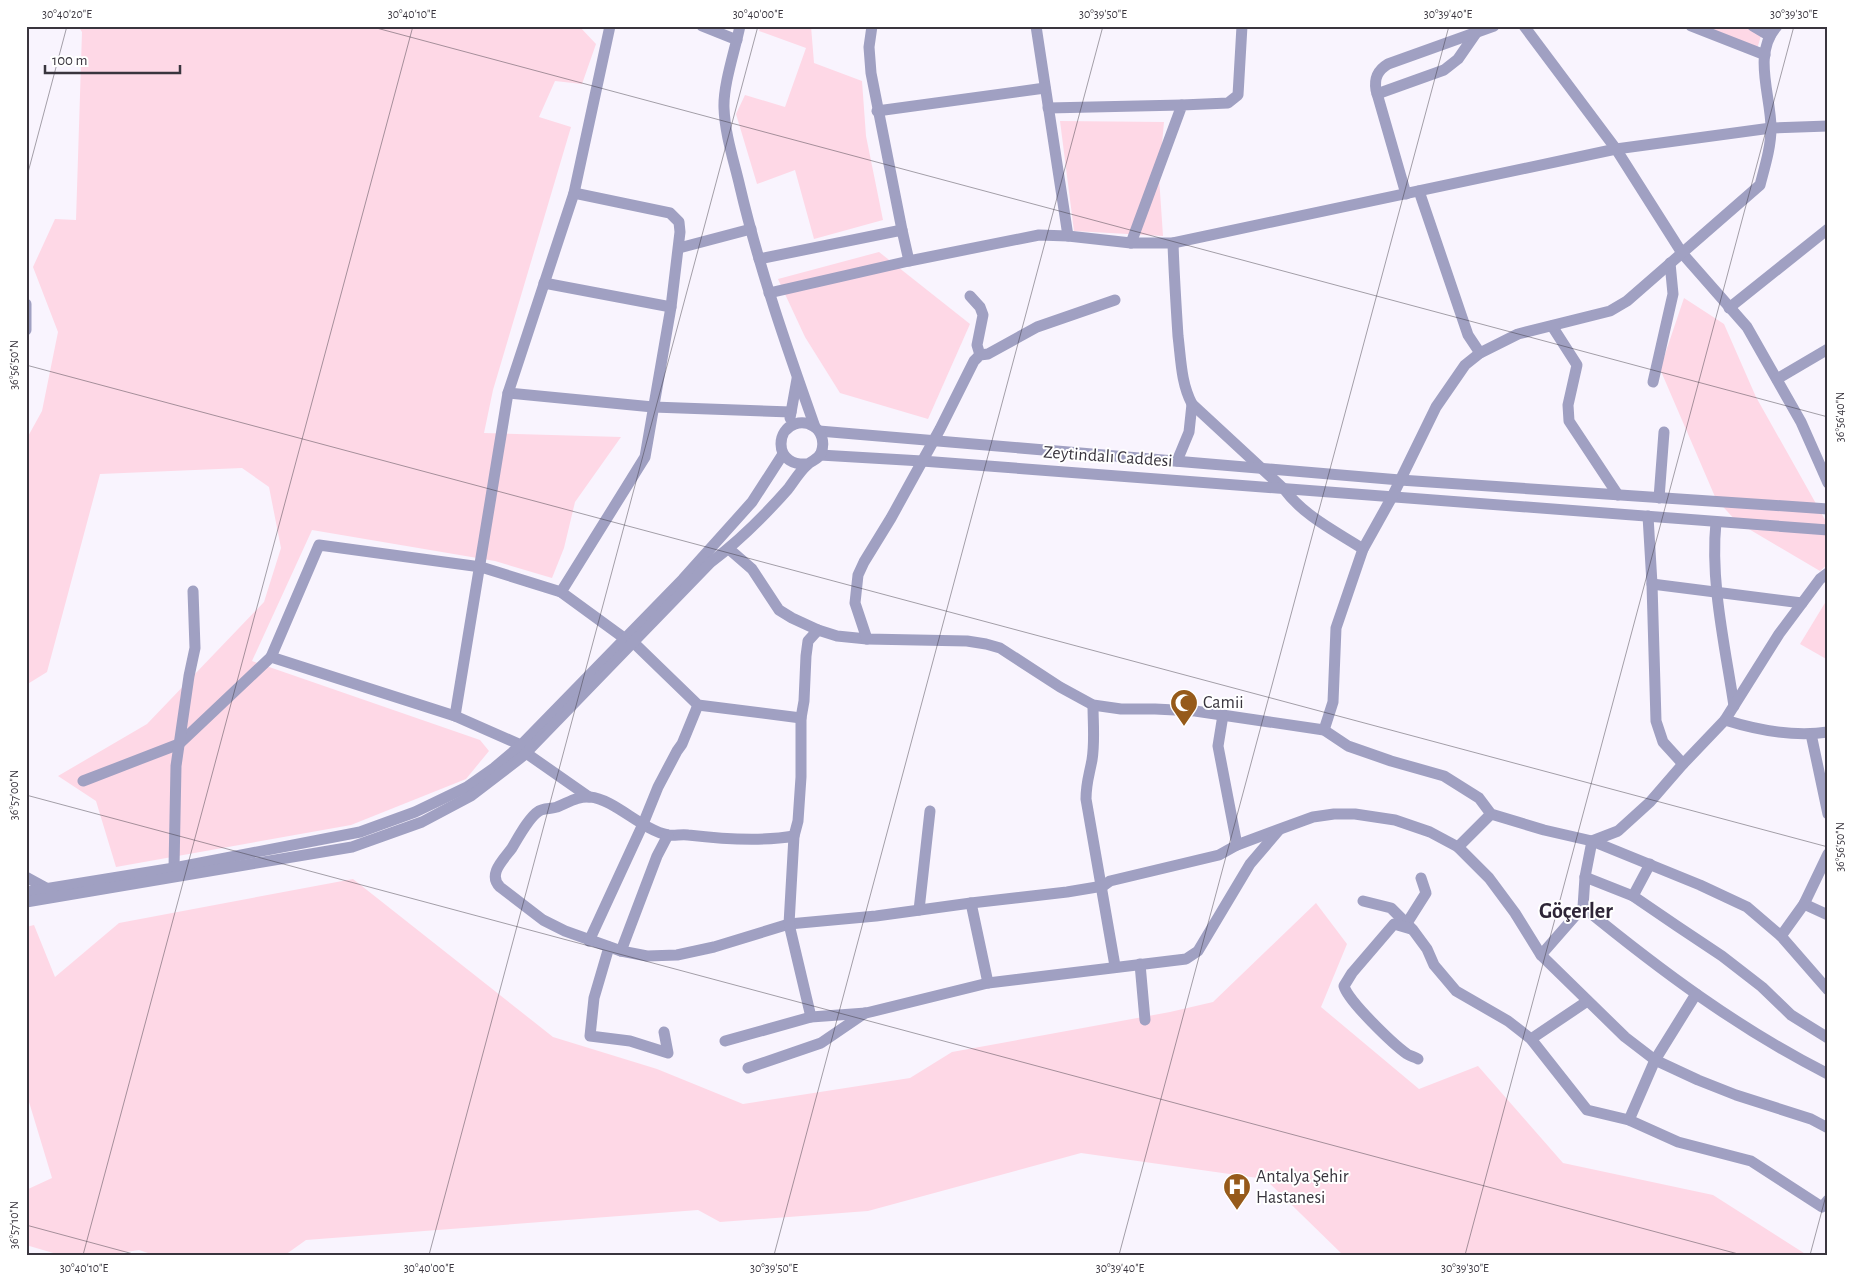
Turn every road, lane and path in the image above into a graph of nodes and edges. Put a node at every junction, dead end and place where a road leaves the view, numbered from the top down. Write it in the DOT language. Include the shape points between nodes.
graph roads {
  1 [pos="610,26"];
  2 [pos="702,26"];
  3 [pos="740,26"];
  4 [pos="872,26"];
  5 [pos="1036,26"];
  6 [pos="1242,26"];
  7 [pos="1494,26"];
  8 [pos="1524,26"];
  9 [pos="1691,26"];
  10 [pos="1753,26"];
  11 [pos="1774,31"];
  12 [pos="1476,33"];
  13 [pos="737,40"];
  14 [pos="1765,55"];
  15 [pos="1045,88"];
  16 [pos="1377,94"];
  17 [pos="1182,105"];
  18 [pos="1048,108"];
  19 [pos="877,111"];
  20 [pos="1828,126"];
  21 [pos="1771,128"];
  22 [pos="1616,149"];
  23 [pos="1419,191"];
  24 [pos="574,193"];
  25 [pos="1406,194"];
  26 [pos="751,229"];
  27 [pos="1828,229"];
  28 [pos="902,230"];
  29 [pos="1068,236"];
  30 [pos="1131,243"];
  31 [pos="1173,243"];
  32 [pos="679,248"];
  33 [pos="1682,253"];
  34 [pos="759,259"];
  35 [pos="909,261"];
  36 [pos="1670,263"];
  37 [pos="544,283"];
  38 [pos="769,293"];
  39 [pos="970,296"];
  40 [pos="1115,300"];
  41 [pos="26,304"];
  42 [pos="670,307"];
  43 [pos="1729,308"];
  44 [pos="1552,326"];
  45 [pos="26,330"];
  46 [pos="1828,349"];
  47 [pos="1480,353"];
  48 [pos="980,355"];
  49 [pos="797,378"];
  50 [pos="1777,379"];
  51 [pos="1653,382"];
  52 [pos="508,393"];
  53 [pos="1192,404"];
  54 [pos="653,407"];
  55 [pos="791,412"];
  56 [pos="789,427"];
  57 [pos="817,429"];
  58 [pos="1664,432"];
  59 [pos="934,440"];
  60 [pos="783,454"];
  61 [pos="820,455"];
  62 [pos="1823,460"];
  63 [pos="922,461"];
  64 [pos="1177,461"];
  65 [pos="807,464"];
  66 [pos="1262,468"];
  67 [pos="1400,480"];
  68 [pos="1828,483"];
  69 [pos="1284,489"];
  70 [pos="1618,495"];
  71 [pos="1392,496"];
  72 [pos="1659,498"];
  73 [pos="1828,509"];
  74 [pos="1648,516"];
  75 [pos="1716,522"];
  76 [pos="1828,530"];
  77 [pos="729,548"];
  78 [pos="1363,548"];
  79 [pos="481,567"];
  80 [pos="1828,573"];
  81 [pos="1652,584"];
  82 [pos="193,591"];
  83 [pos="561,592"];
  84 [pos="1718,593"];
  85 [pos="1802,603"];
  86 [pos="818,630"];
  87 [pos="867,639"];
  88 [pos="629,640"];
  89 [pos="271,657"];
  90 [pos="698,705"];
  91 [pos="1093,705"];
  92 [pos="1734,706"];
  93 [pos="1223,715"];
  94 [pos="456,716"];
  95 [pos="801,718"];
  96 [pos="1725,720"];
  97 [pos="1324,730"];
  98 [pos="1828,732"];
  99 [pos="1811,734"];
  100 [pos="179,744"];
  101 [pos="523,749"];
  102 [pos="1683,764"];
  103 [pos="84,781"];
  104 [pos="589,797"];
  105 [pos="930,811"];
  106 [pos="1491,814"];
  107 [pos="1828,814"];
  108 [pos="643,824"];
  109 [pos="1280,829"];
  110 [pos="668,835"];
  111 [pos="794,836"];
  112 [pos="1592,841"];
  113 [pos="1237,845"];
  114 [pos="1458,848"];
  115 [pos="1828,854"];
  116 [pos="1650,864"];
  117 [pos="174,868"];
  118 [pos="1585,876"];
  119 [pos="26,877"];
  120 [pos="1421,878"];
  121 [pos="1103,886"];
  122 [pos="48,889"];
  123 [pos="26,892"];
  124 [pos="1633,896"];
  125 [pos="1363,901"];
  126 [pos="26,902"];
  127 [pos="971,903"];
  128 [pos="1804,904"];
  129 [pos="1583,907"];
  130 [pos="919,910"];
  131 [pos="1828,915"];
  132 [pos="789,924"];
  133 [pos="1410,926"];
  134 [pos="1781,936"];
  135 [pos="589,941"];
  136 [pos="609,947"];
  137 [pos="621,951"];
  138 [pos="1541,955"];
  139 [pos="1140,964"];
  140 [pos="1116,966"];
  141 [pos="988,983"];
  142 [pos="1828,990"];
  143 [pos="1696,994"];
  144 [pos="1586,1002"];
  145 [pos="866,1013"];
  146 [pos="811,1017"];
  147 [pos="1145,1020"];
  148 [pos="664,1032"];
  149 [pos="1828,1038"];
  150 [pos="1531,1039"];
  151 [pos="725,1042"];
  152 [pos="1418,1059"];
  153 [pos="1656,1060"];
  154 [pos="748,1068"];
  155 [pos="1828,1074"];
  156 [pos="1629,1120"];
  157 [pos="1828,1128"];
  158 [pos="1828,1200"];
  1 -- 24 [label="street"];
  2 -- 13 [label="street"];
  3 -- 13 [label="street"];
  4 -- 19 [label="street" via="869,47"];
  5 -- 15 [label="street"];
  6 -- 17 [label="street" via="1238,95 1228,102"];
  7 -- 12 [label="street"];
  8 -- 22 [label="street"];
  9 -- 14 [label="street"];
  10 -- 11 [label="street"];
  11 -- 14 [label="street"];
  12 -- 16 [label="street" via="1458,59 1444,70"];
  12 -- 16 [label="street" via="1384,67 1376,78"];
  13 -- 26 [label="street" via="724,106 725,124"];
  14 -- 21 [label="street"];
  15 -- 18 [label="street"];
  15 -- 19 [label="street"];
  16 -- 25 [label="street"];
  17 -- 18 [label="street"];
  17 -- 30 [label="street"];
  18 -- 29 [label="street"];
  19 -- 28 [label="street"];
  20 -- 21 [label="street"];
  21 -- 22 [label="street"];
  21 -- 33 [label="street" via="1768,158 1760,185"];
  22 -- 23 [label="street"];
  22 -- 33 [label="street"];
  23 -- 25 [label="street"];
  23 -- 47 [label="street" via="1468,334"];
  24 -- 32 [label="street" via="670,213 679,222"];
  24 -- 37 [label="street"];
  25 -- 31 [label="street"];
  26 -- 32 [label="street"];
  26 -- 34 [label="street"];
  27 -- 43 [label="street"];
  28 -- 34 [label="street"];
  28 -- 35 [label="street"];
  29 -- 30 [label="street"];
  29 -- 35 [label="street" via="1039,236"];
  30 -- 31 [label="street"];
  31 -- 53 [label="street" via="1182,371"];
  32 -- 42 [label="street"];
  33 -- 36 [label="street"];
  33 -- 43 [label="street"];
  34 -- 38 [label="street"];
  35 -- 38 [label="street"];
  36 -- 44 [label="street" via="1627,301 1610,311"];
  36 -- 51 [label="street" via="1673,294"];
  37 -- 42 [label="street"];
  37 -- 52 [label="street"];
  38 -- 49 [label="street"];
  39 -- 48 [label="street" via="983,315 978,345"];
  40 -- 48 [label="street" via="1037,327 988,354"];
  41 -- 45 [label="street"];
  42 -- 54 [label="street"];
  43 -- 50 [label="street" via="1747,327"];
  44 -- 47 [label="street" via="1518,334"];
  44 -- 70 [label="street" via="1577,365 1568,405 1568,421"];
  46 -- 50 [label="street"];
  47 -- 67 [label="street" via="1465,365 1436,407"];
  48 -- 59 [label="street" via="964,378"];
  49 -- 55 [label="street"];
  49 -- 57 [label="street"];
  50 -- 62 [label="street"];
  52 -- 54 [label="street"];
  52 -- 79 [label="street"];
  53 -- 64 [label="street" via="1189,432"];
  53 -- 66 [label="street"];
  54 -- 55 [label="street"];
  54 -- 83 [label="street" via="645,457"];
  55 -- 56 [label="street"];
  56 -- 57 [label="street" via="801,423"];
  56 -- 60 [label="street" via="780,442"];
  57 -- 59 [label="street"];
  57 -- 61 [label="street" via="823,443"];
  58 -- 72 [label="street"];
  59 -- 63 [label="street"];
  59 -- 64 [label="street"];
  60 -- 65 [label="street" via="798,465"];
  60 -- 88 [label="street" via="752,502"];
  61 -- 63 [label="street, Zeytindalı Caddesi"];
  61 -- 65 [label="street"];
  62 -- 68 [label="street"];
  63 -- 69 [label="street, Zeytindalı Caddesi"];
  63 -- 87 [label="street" via="858,575 855,603"];
  64 -- 66 [label="street"];
  65 -- 77 [label="street" via="788,489"];
  66 -- 67 [label="street"];
  66 -- 69 [label="street"];
  67 -- 70 [label="street"];
  67 -- 71 [label="street"];
  69 -- 71 [label="street, Zeytindalı Caddesi"];
  69 -- 78 [label="street" via="1308,515"];
  70 -- 72 [label="street"];
  71 -- 74 [label="street, Zeytindalı Caddesi"];
  71 -- 78 [label="street"];
  72 -- 73 [label="street"];
  74 -- 75 [label="street, Zeytindalı Caddesi"];
  74 -- 81 [label="street"];
  75 -- 76 [label="street, Zeytindalı Caddesi"];
  75 -- 84 [label="street" via="1714,540"];
  77 -- 86 [label="street" via="752,569 779,610"];
  77 -- 88 [label="street"];
  78 -- 97 [label="street" via="1336,628 1333,702"];
  79 -- 83 [label="street"];
  79 -- 89 [label="street" via="319,546"];
  79 -- 94 [label="street"];
  80 -- 85 [label="street"];
  81 -- 84 [label="street"];
  81 -- 102 [label="street" via="1656,720 1664,742"];
  82 -- 100 [label="street" via="195,648"];
  83 -- 88 [label="street"];
  84 -- 85 [label="street"];
  84 -- 92 [label="street"];
  85 -- 92 [label="street"];
  86 -- 87 [label="street"];
  86 -- 95 [label="street" via="808,641"];
  87 -- 91 [label="street" via="967,642 1000,648"];
  88 -- 90 [label="street"];
  88 -- 101 [label="street"];
  89 -- 94 [label="street"];
  89 -- 100 [label="street"];
  90 -- 95 [label="street"];
  90 -- 108 [label="street"];
  91 -- 93 [label="street"];
  91 -- 121 [label="street" via="1094,736 1086,799"];
  92 -- 96 [label="street"];
  93 -- 97 [label="street"];
  93 -- 113 [label="street" via="1218,746"];
  94 -- 101 [label="street"];
  95 -- 111 [label="street" via="801,777"];
  96 -- 99 [label="street" via="1751,727"];
  96 -- 102 [label="street"];
  97 -- 106 [label="street" via="1348,746 1390,762 1444,776 1479,798"];
  98 -- 99 [label="street"];
  99 -- 107 [label="street"];
  100 -- 103 [label="street"];
  100 -- 117 [label="street"];
  101 -- 104 [label="street"];
  101 -- 117 [label="street" via="467,786 415,812 360,832"];
  101 -- 126 [label="street" via="471,796 422,822 352,847"];
  102 -- 112 [label="street" via="1650,802 1618,831"];
  104 -- 108 [label="street" via="601,800"];
  104 -- 135 [label="street" via="539,810 495,875 500,887 542,920"];
  105 -- 130 [label="street"];
  106 -- 112 [label="street"];
  106 -- 114 [label="street"];
  108 -- 110 [label="street"];
  108 -- 135 [label="street"];
  109 -- 113 [label="street"];
  109 -- 114 [label="street" via="1313,817 1355,814 1395,820 1430,832"];
  109 -- 139 [label="street" via="1250,864 1198,951 1186,959"];
  110 -- 111 [label="street" via="745,839"];
  110 -- 137 [label="street"];
  111 -- 132 [label="street"];
  112 -- 116 [label="street"];
  112 -- 118 [label="street"];
  113 -- 121 [label="street" via="1218,855 1110,881"];
  114 -- 138 [label="street" via="1489,878"];
  115 -- 128 [label="street"];
  116 -- 124 [label="street"];
  116 -- 134 [label="street" via="1747,907"];
  117 -- 122 [label="street"];
  118 -- 124 [label="street"];
  118 -- 129 [label="street"];
  119 -- 122 [label="street"];
  120 -- 133 [label="street" via="1426,893"];
  121 -- 127 [label="street"];
  121 -- 140 [label="street"];
  122 -- 123 [label="street"];
  124 -- 149 [label="street" via="1722,956 1791,1015"];
  125 -- 133 [label="street" via="1391,908"];
  127 -- 130 [label="street"];
  127 -- 141 [label="street"];
  128 -- 131 [label="street"];
  128 -- 134 [label="street"];
  129 -- 138 [label="street"];
  129 -- 143 [label="street" via="1641,955"];
  130 -- 132 [label="street"];
  132 -- 137 [label="street" via="677,955 647,956"];
  132 -- 146 [label="street"];
  133 -- 150 [label="street" via="1434,965 1456,991 1508,1020"];
  133 -- 152 [label="street" via="1394,924 1344,986 1352,1000 1382,1031 1408,1055"];
  134 -- 142 [label="street"];
  135 -- 136 [label="street"];
  136 -- 137 [label="street"];
  136 -- 148 [label="street" via="594,998 590,1036 630,1042 668,1053"];
  138 -- 144 [label="street"];
  139 -- 140 [label="street"];
  139 -- 147 [label="street"];
  140 -- 141 [label="street"];
  141 -- 145 [label="street"];
  143 -- 153 [label="street"];
  143 -- 155 [label="street" via="1753,1033"];
  144 -- 150 [label="street"];
  144 -- 153 [label="street"];
  145 -- 146 [label="street"];
  145 -- 154 [label="street" via="820,1043"];
  146 -- 151 [label="street"];
  150 -- 156 [label="street" via="1587,1110"];
  153 -- 156 [label="street"];
  153 -- 157 [label="street" via="1705,1083 1811,1119"];
  156 -- 158 [label="street" via="1678,1142 1750,1161 1822,1207"];
}
